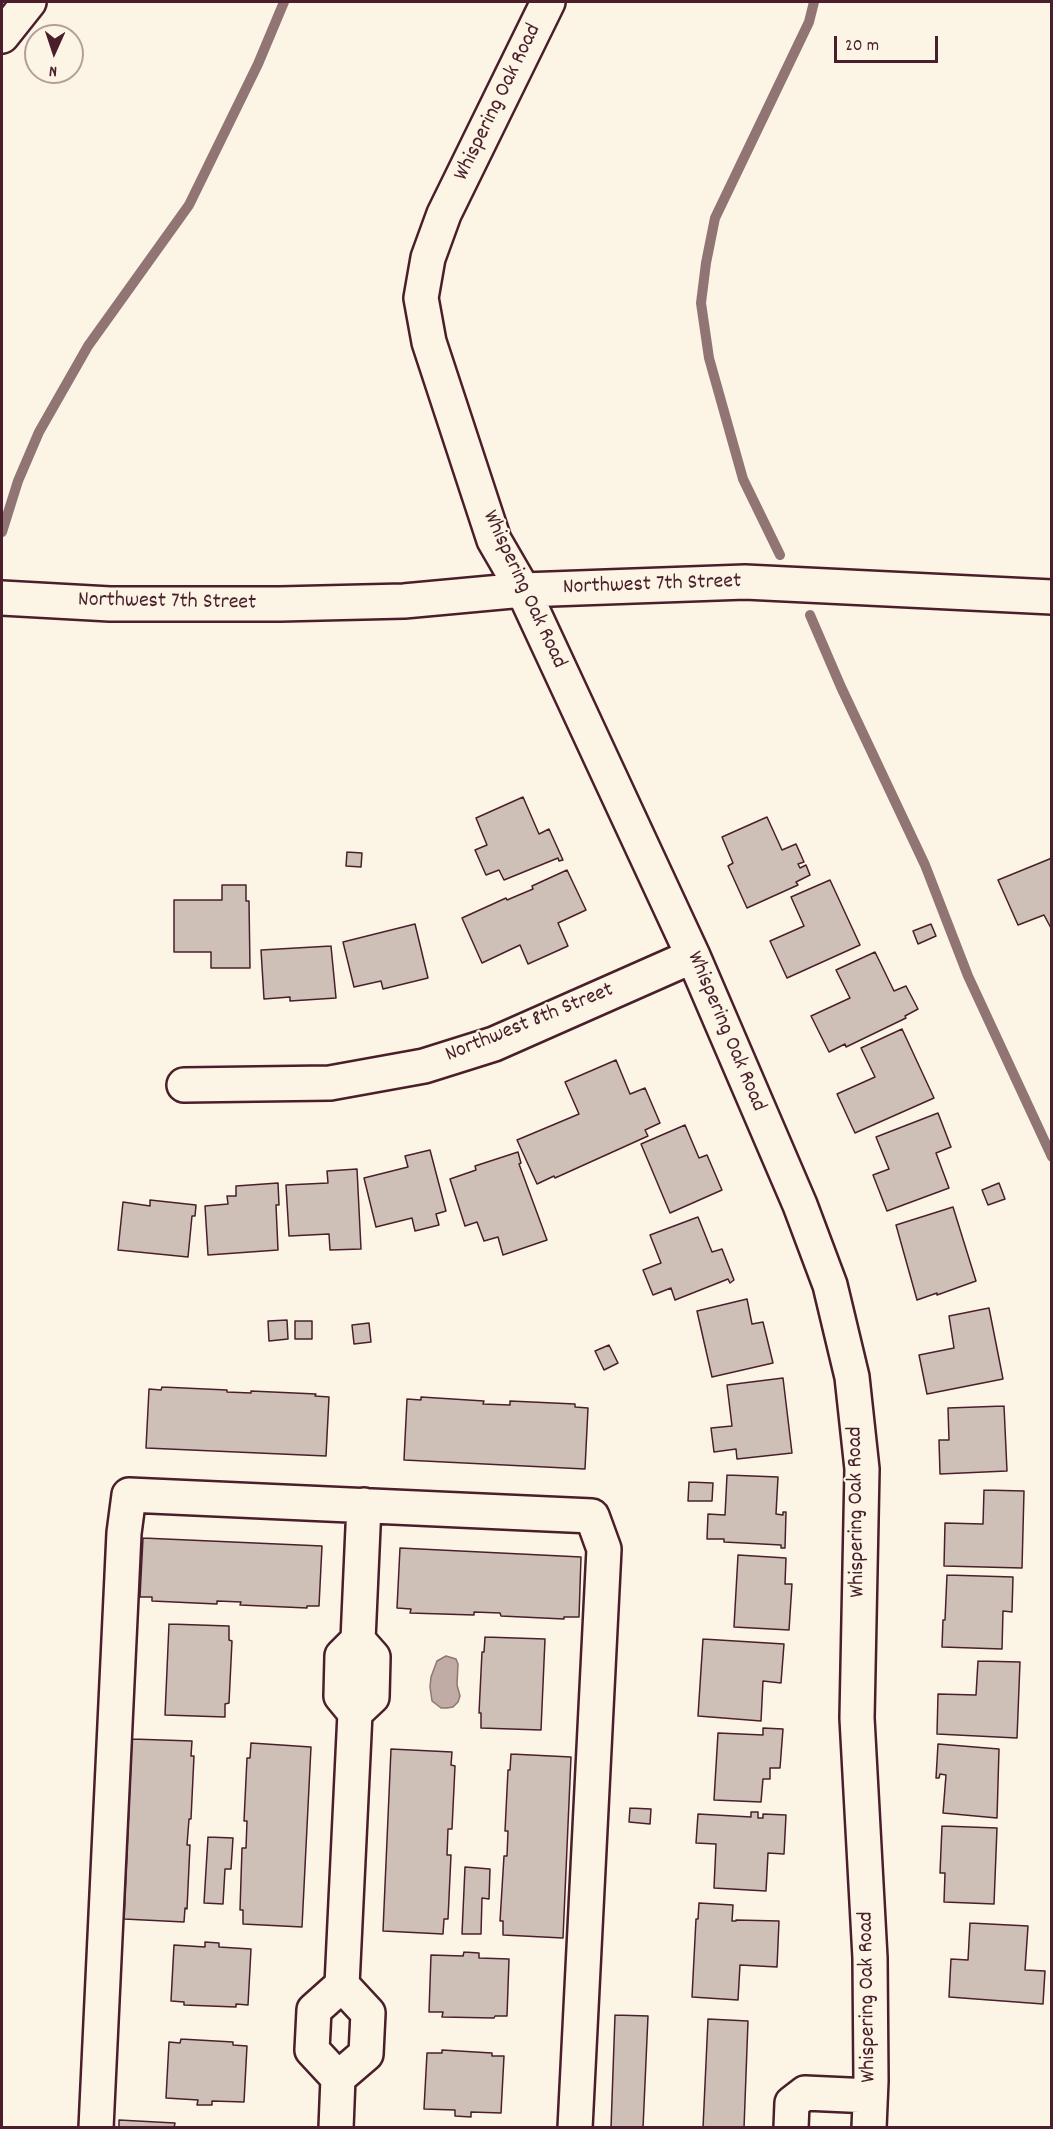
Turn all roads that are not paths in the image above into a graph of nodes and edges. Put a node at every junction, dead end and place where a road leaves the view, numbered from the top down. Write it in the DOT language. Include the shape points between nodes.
graph roads {
  1 [pos="29,2"];
  2 [pos="548,2"];
  3 [pos="2,36"];
  4 [pos="523,590"];
  5 [pos="1052,597"];
  6 [pos="2,598"];
  7 [pos="693,956"];
  8 [pos="184,1085"];
  9 [pos="364,1505"];
  10 [pos="342,1984"];
  11 [pos="338,2078"];
  12 [pos="869,2112"];
  13 [pos="96,2127"];
  14 [pos="336,2127"];
  15 [pos="575,2127"];
  16 [pos="791,2127"];
  1 -- 3 [label="street"];
  2 -- 4 [label="street, Whispering Oak Road" via="444,214 428,258 421,298 429,342 494,540"];
  4 -- 5 [label="street, Northwest 7th Street" via="745,582"];
  4 -- 6 [label="street, Northwest 7th Street" via="404,600 280,604 110,604"];
  4 -- 7 [label="street, Whispering Oak Road"];
  7 -- 8 [label="street, Northwest 8th Street" via="494,1044 423,1066 330,1083"];
  7 -- 12 [label="street, Whispering Oak Road" via="808,1225 830,1285 852,1377 862,1469 857,1718 870,1958"];
  9 -- 10 [label="street" via="358,1640 373,1657 372,1697 355,1713"];
  9 -- 13 [label="street" via="129,1496 124,1533"];
  9 -- 15 [label="street" via="592,1516 604,1548"];
  10 -- 11 [label="street" via="314,2010 312,2050"];
  10 -- 11 [label="street" via="368,2013 366,2054"];
  11 -- 14 [label="street"];
  12 -- 16 [label="street" via="805,2093 792,2103"];
}
